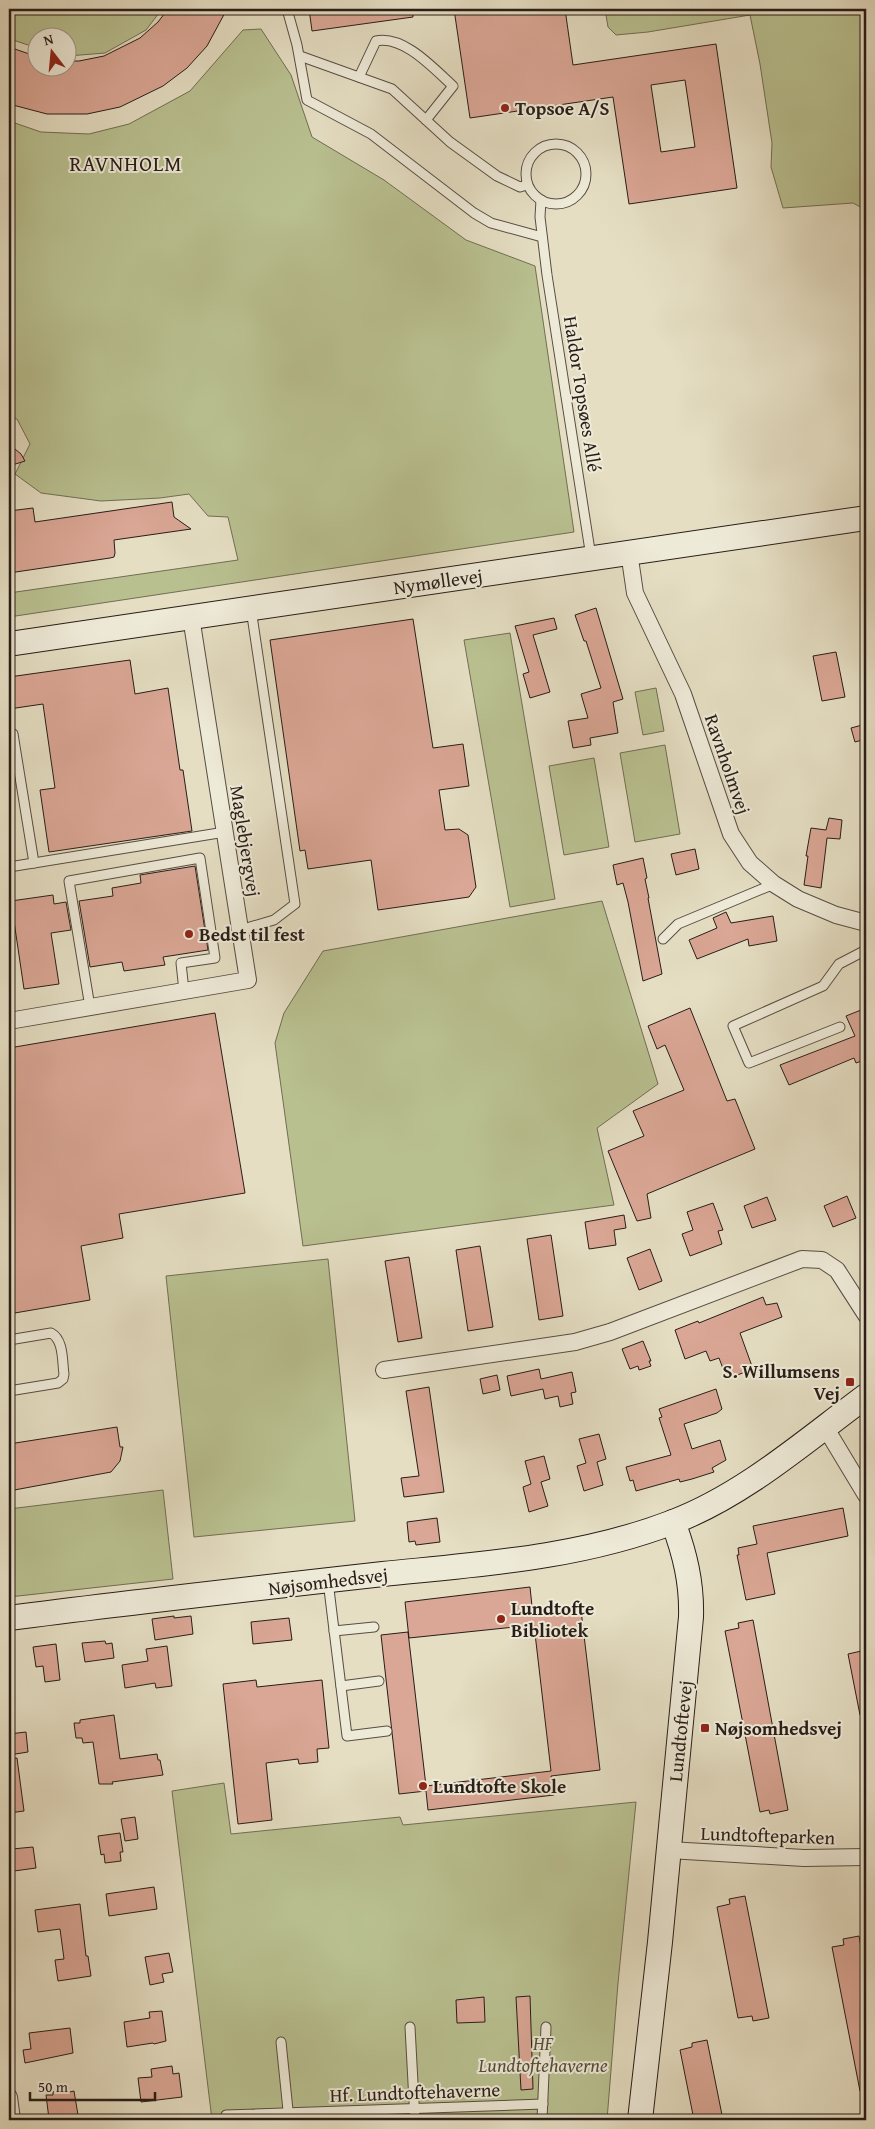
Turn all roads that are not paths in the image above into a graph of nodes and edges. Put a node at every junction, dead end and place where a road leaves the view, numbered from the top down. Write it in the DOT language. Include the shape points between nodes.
graph roads {
  1 [pos="287,9"];
  2 [pos="300,56"];
  3 [pos="359,76"];
  4 [pos="426,120"];
  5 [pos="527,185"];
  6 [pos="541,200"];
  7 [pos="542,237"];
  8 [pos="866,518"];
  9 [pos="629,552"];
  10 [pos="591,557"];
  11 [pos="251,608"];
  12 [pos="191,617"];
  13 [pos="9,644"];
  14 [pos="9,734"];
  15 [pos="225,832"];
  16 [pos="34,863"];
  17 [pos="9,867"];
  18 [pos="774,884"];
  19 [pos="866,923"];
  20 [pos="240,930"];
  21 [pos="663,939"];
  22 [pos="866,950"];
  23 [pos="184,991"];
  24 [pos="90,1007"];
  25 [pos="9,1021"];
  26 [pos="840,1027"];
  27 [pos="866,1315"];
  28 [pos="9,1340"];
  29 [pos="384,1370"];
  30 [pos="9,1391"];
  31 [pos="866,1396"];
  32 [pos="825,1426"];
  33 [pos="866,1495"];
  34 [pos="673,1522"];
  35 [pos="328,1581"];
  36 [pos="9,1618"];
  37 [pos="374,1626"];
  38 [pos="334,1631"];
  39 [pos="380,1681"];
  40 [pos="341,1686"];
  41 [pos="387,1732"];
  42 [pos="669,1850"];
  43 [pos="866,1857"];
  44 [pos="410,2027"];
  45 [pos="546,2027"];
  46 [pos="281,2042"];
  47 [pos="9,2097"];
  48 [pos="543,2104"];
  49 [pos="414,2109"];
  50 [pos="226,2115"];
  51 [pos="288,2117"];
  52 [pos="12,2120"];
  53 [pos="415,2120"];
  54 [pos="542,2120"];
  55 [pos="640,2120"];
  1 -- 2 [label="lane"];
  2 -- 3 [label="lane"];
  2 -- 7 [label="lane" via="307,100 371,134 491,223"];
  3 -- 4 [label="lane" via="392,89"];
  3 -- 4 [label="lane" via="376,41 387,39 424,58 453,86"];
  4 -- 5 [label="lane" via="497,176 520,187"];
  5 -- 6 [label="lane"];
  5 -- 6 [label="lane" via="526,171 532,155 541,148 550,144 567,146 580,156 586,173 578,195 560,204"];
  6 -- 7 [label="lane, Haldor Topsøes Allé"];
  7 -- 10 [label="lane, Haldor Topsøes Allé"];
  8 -- 9 [label="street, Nymøllevej"];
  9 -- 10 [label="street, Nymøllevej"];
  9 -- 18 [label="street, Ravnholmvej" via="635,593 683,694 731,834 750,863"];
  10 -- 11 [label="street, Nymøllevej"];
  11 -- 12 [label="street, Nymøllevej"];
  11 -- 20 [label="lane" via="295,904 274,920"];
  12 -- 13 [label="street, Nymøllevej"];
  12 -- 15 [label="street, Maglebjergvej"];
  14 -- 16 [label="lane" via="13,734"];
  15 -- 16 [label="lane"];
  15 -- 20 [label="street, Maglebjergvej"];
  16 -- 17 [label="lane"];
  18 -- 19 [label="street, Ravnholmvej" via="798,899"];
  18 -- 21 [label="lane" via="678,924"];
  20 -- 23 [label="street, Maglebjergvej" via="248,980"];
  22 -- 26 [label="lane" via="839,964 823,986 733,1026 749,1063"];
  23 -- 24 [label="street, Maglebjergvej"];
  23 -- 24 [label="lane" via="181,963 215,958 200,858 69,881"];
  24 -- 25 [label="street, Maglebjergvej"];
  27 -- 29 [label="street" via="837,1270 822,1260 802,1259 610,1332 574,1342"];
  28 -- 30 [label="lane" via="51,1333 57,1336 64,1374 58,1383"];
  31 -- 32 [label="street"];
  32 -- 33 [label="street"];
  32 -- 34 [label="street" via="744,1485"];
  34 -- 35 [label="street, Nøjsomhedsvej" via="604,1544 509,1562"];
  34 -- 42 [label="street, Lundtoftevej" via="684,1550 692,1591"];
  35 -- 36 [label="street, Nøjsomhedsvej"];
  35 -- 38 [label="lane"];
  37 -- 38 [label="lane"];
  38 -- 40 [label="lane"];
  39 -- 40 [label="lane"];
  40 -- 41 [label="lane" via="347,1736"];
  42 -- 43 [label="street, Lundtofteparken" via="804,1858"];
  42 -- 55 [label="street, Lundtoftevej"];
  44 -- 49 [label="lane"];
  45 -- 48 [label="lane"];
  46 -- 51 [label="lane"];
  47 -- 52 [label="street"];
  48 -- 49 [label="lane, Hf. Lundtoftehaverne"];
  48 -- 54 [label="lane"];
  49 -- 51 [label="lane, Hf. Lundtoftehaverne"];
  49 -- 53 [label="lane"];
  50 -- 51 [label="lane, Hf. Lundtoftehaverne"];
}
